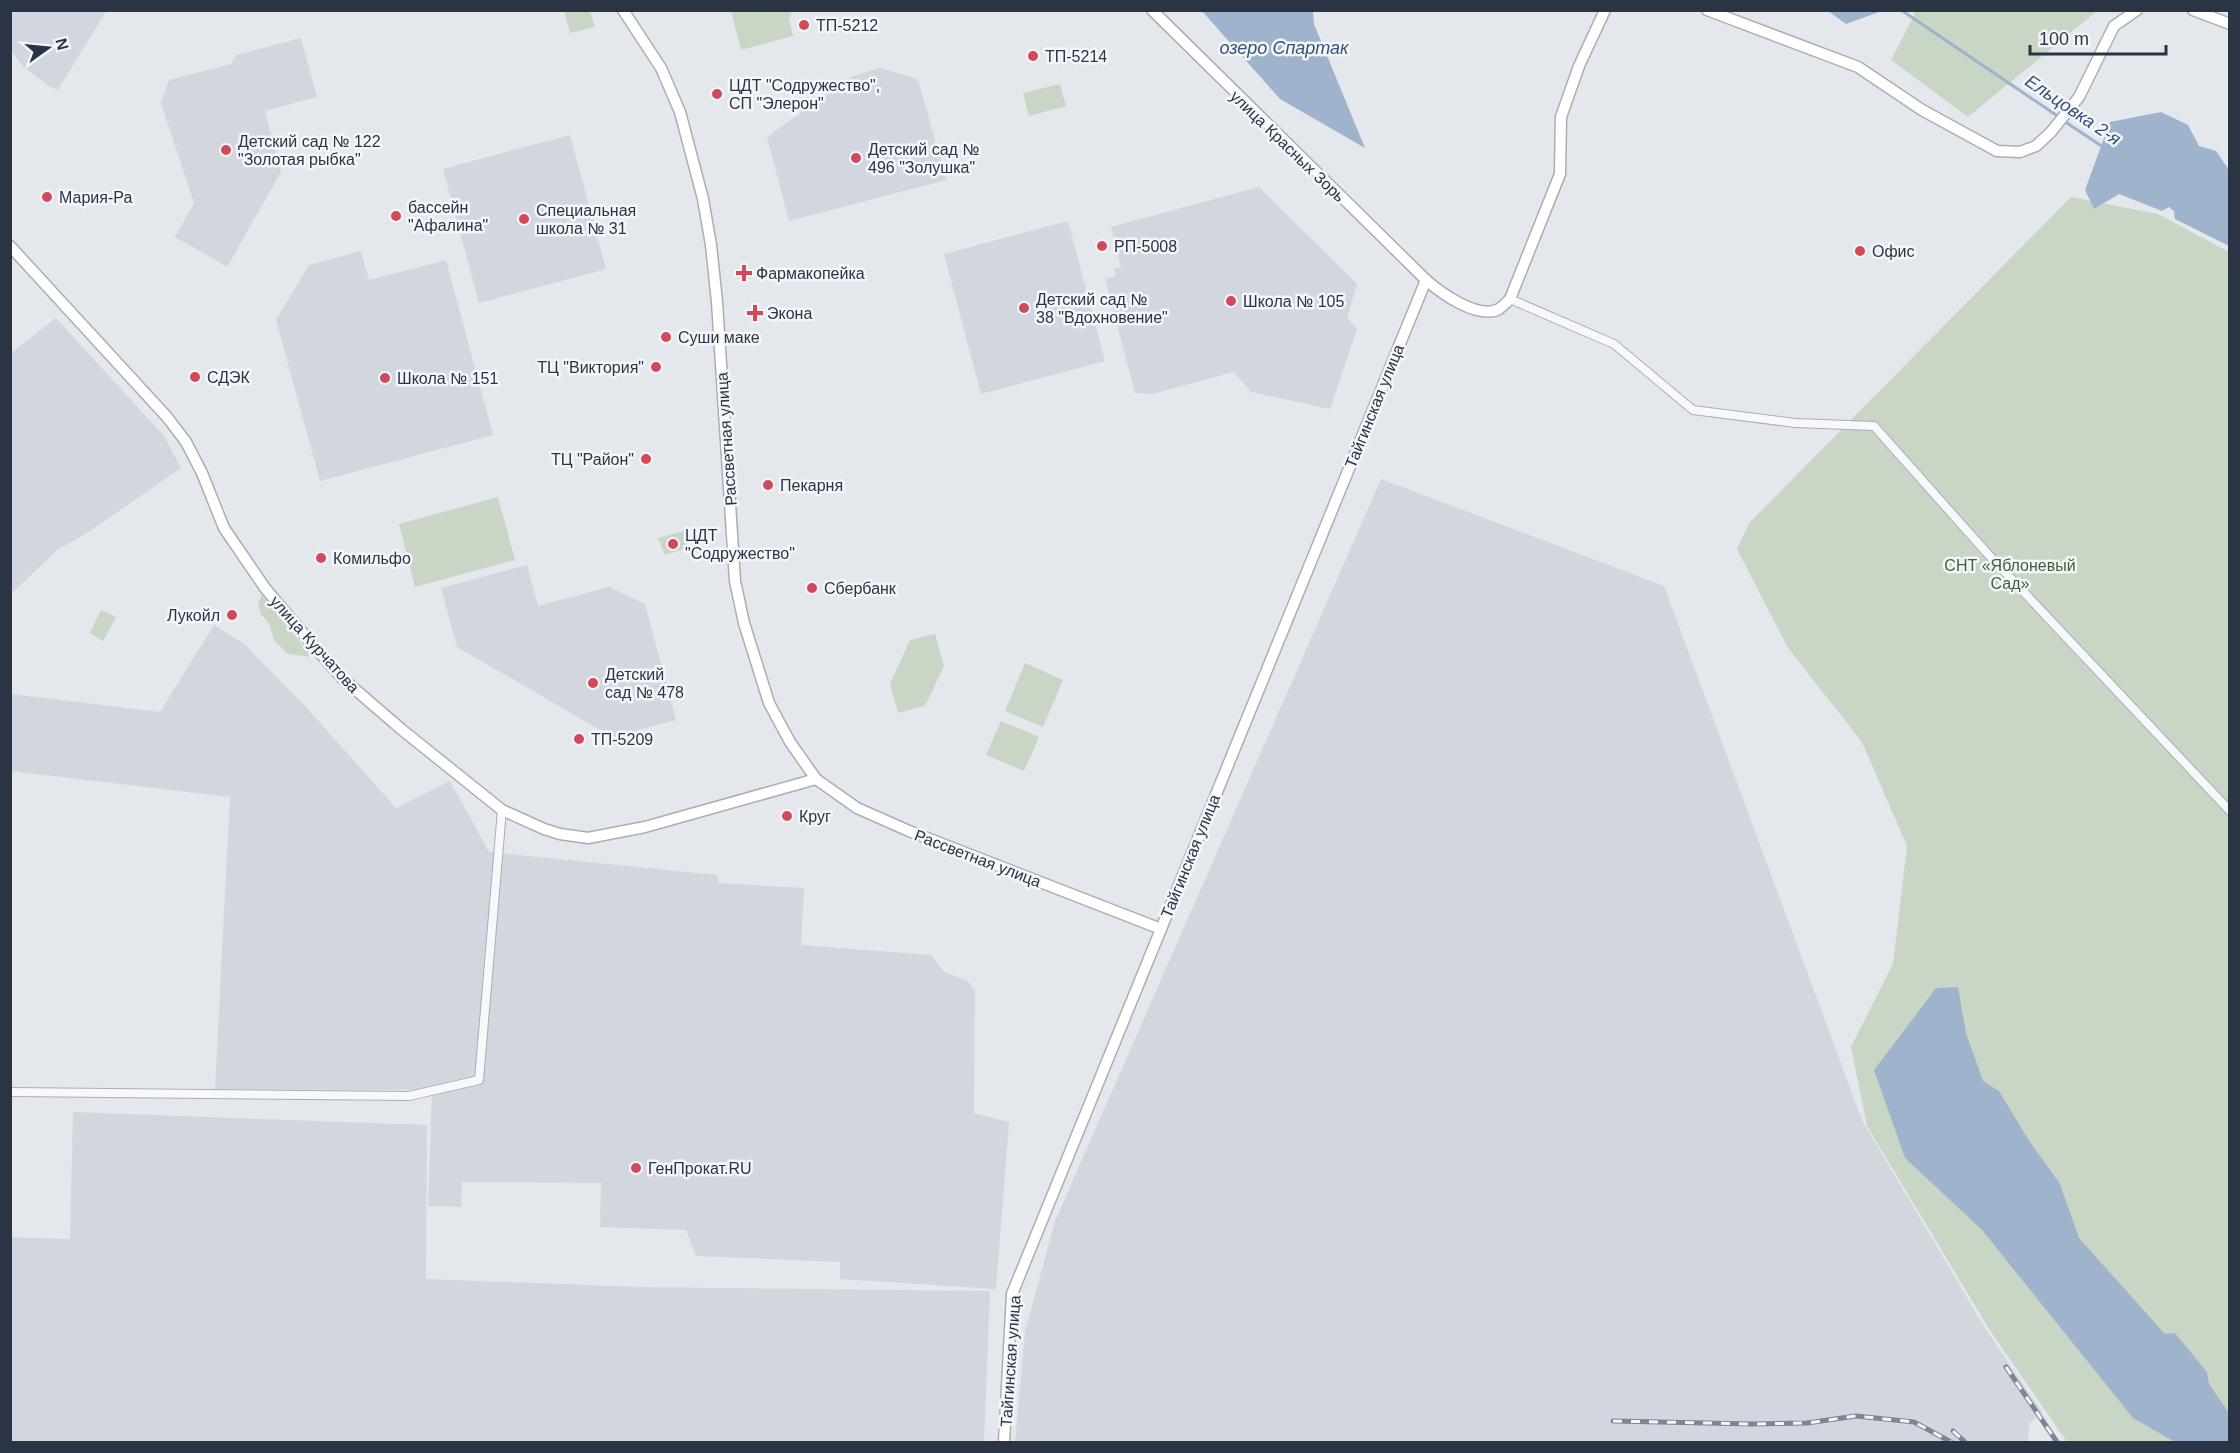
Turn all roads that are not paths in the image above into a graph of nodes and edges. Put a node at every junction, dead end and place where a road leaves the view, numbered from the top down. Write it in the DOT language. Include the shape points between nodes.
graph roads {
  1 [pos="623,10"];
  2 [pos="1152,10"];
  3 [pos="1605,10"];
  4 [pos="1707,10"];
  5 [pos="2137,10"];
  6 [pos="2193,10"];
  7 [pos="2229,24"];
  8 [pos="10,246"];
  9 [pos="1425,280"];
  10 [pos="1510,299"];
  11 [pos="816,779"];
  12 [pos="502,810"];
  13 [pos="2229,811"];
  14 [pos="1161,929"];
  15 [pos="10,1092"];
  16 [pos="1004,1443"];
  1 -- 11 [label="main road, Рассветная улица" via="661,68 680,112 694,160 709,233 717,302 735,581 769,703"];
  2 -- 9 [label="main road, улица Красных Зорь"];
  3 -- 10 [label="main road" via="1561,117 1560,174"];
  4 -- 5 [label="main road" via="1858,67 1922,110 1997,152 2020,152 2036,146 2058,124 2079,97 2114,26"];
  6 -- 7 [label="main road"];
  8 -- 12 [label="main road, улица Курчатова" via="186,442 224,528 265,588 312,645 342,678"];
  9 -- 10 [label="main road, улица Красных Зорь" via="1444,296 1481,310 1497,310"];
  9 -- 14 [label="main road, Тайгинская улица"];
  10 -- 13 [label="street" via="1614,344 1694,410 1795,423 1874,426 1986,552"];
  11 -- 12 [label="main road, улица Курчатова" via="645,827 588,838 544,829"];
  11 -- 14 [label="main road, Рассветная улица" via="857,808 909,831"];
  12 -- 15 [label="street" via="479,1080 409,1096"];
  14 -- 16 [label="main road, Тайгинская улица" via="1012,1294"];
}
